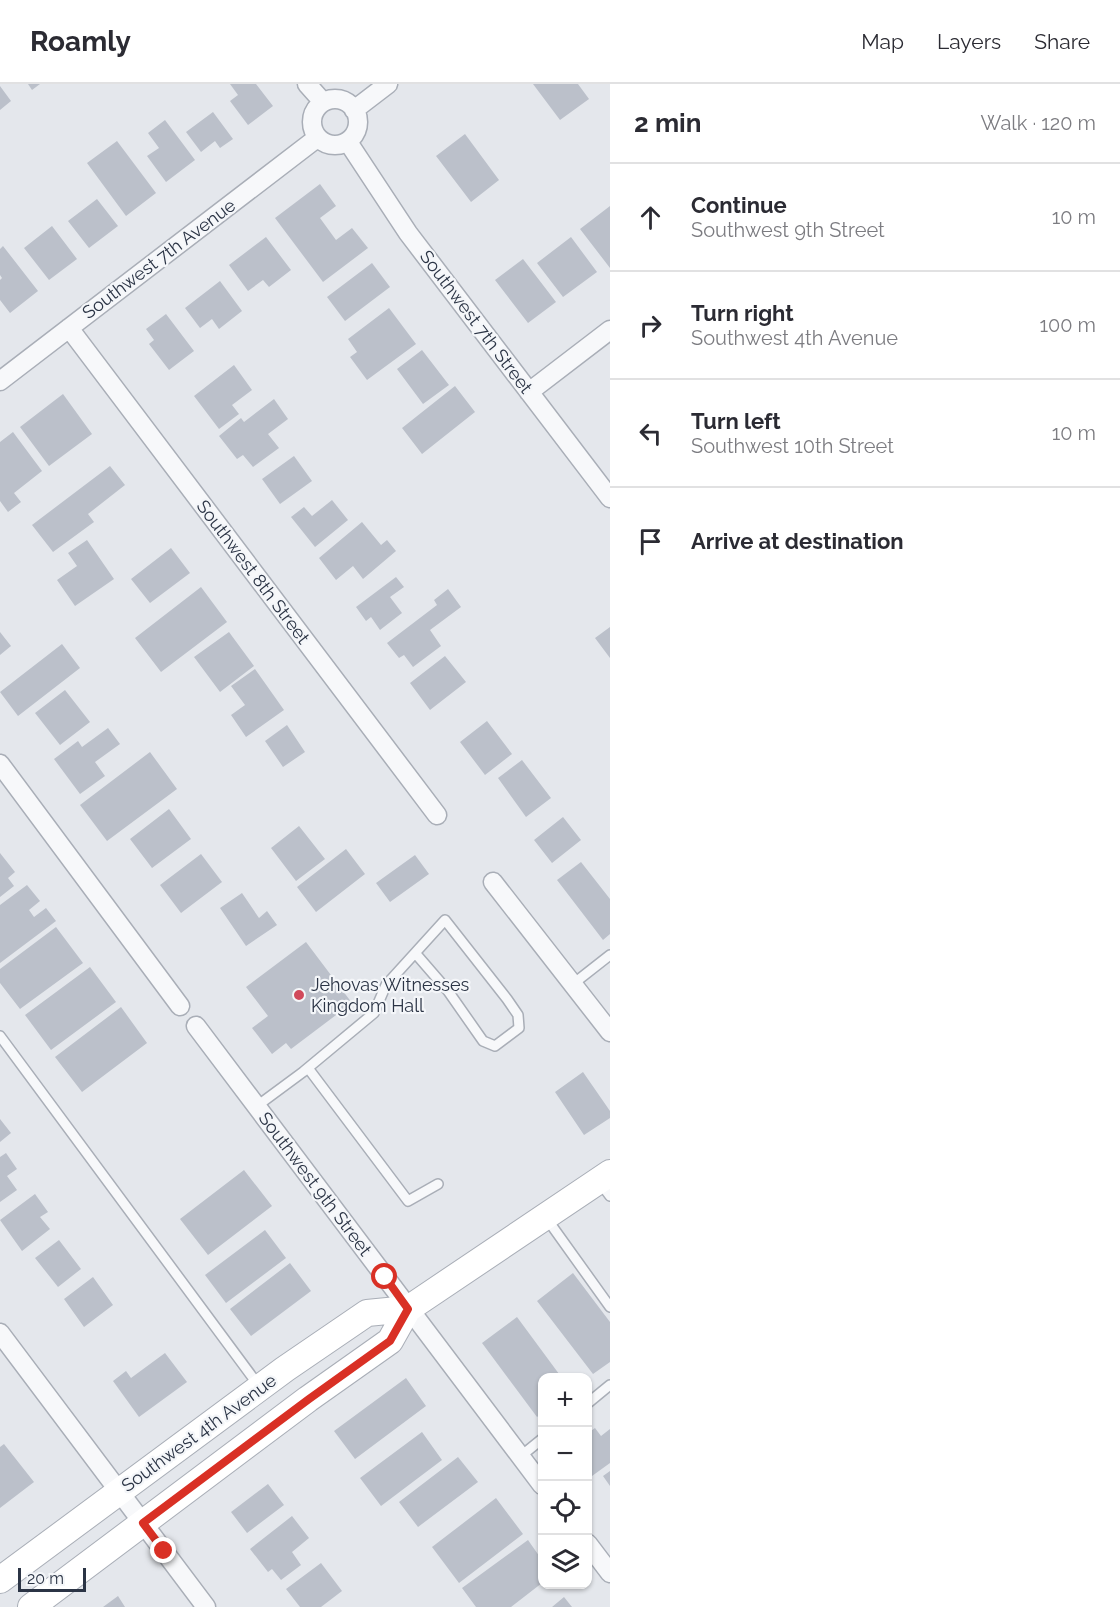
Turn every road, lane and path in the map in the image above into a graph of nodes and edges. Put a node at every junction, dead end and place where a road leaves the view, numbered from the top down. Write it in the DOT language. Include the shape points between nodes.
graph roads {
  1 [pos="307,84"];
  2 [pos="388,84"];
  3 [pos="323,102"];
  4 [pos="354,110"];
  5 [pos="317,138"];
  6 [pos="348,142"];
  7 [pos="69,328"];
  8 [pos="610,330"];
  9 [pos="0,381"];
  10 [pos="529,392"];
  11 [pos="610,498"];
  12 [pos="0,764"];
  13 [pos="437,815"];
  14 [pos="493,882"];
  15 [pos="416,954"];
  16 [pos="610,955"];
  17 [pos="573,984"];
  18 [pos="180,1006"];
  19 [pos="196,1026"];
  20 [pos="610,1032"];
  21 [pos="0,1036"];
  22 [pos="308,1068"];
  23 [pos="257,1106"];
  24 [pos="606,1183"];
  25 [pos="438,1184"];
  26 [pos="545,1217"];
  27 [pos="610,1307"];
  28 [pos="408,1309"];
  29 [pos="0,1333"];
  30 [pos="610,1385"];
  31 [pos="260,1387"];
  32 [pos="592,1400"];
  33 [pos="538,1443"];
  34 [pos="521,1456"];
  35 [pos="540,1481"];
  36 [pos="120,1491"];
  37 [pos="143,1523"];
  38 [pos="592,1549"];
  39 [pos="610,1573"];
  40 [pos="0,1580"];
  41 [pos="31,1607"];
  42 [pos="206,1607"];
  1 -- 3 [label="street"];
  2 -- 4 [label="street"];
  3 -- 4 [label="street" via="338,99"];
  3 -- 5 [label="street" via="312,120"];
  4 -- 6 [label="street" via="357,129"];
  5 -- 6 [label="street" via="333,146"];
  5 -- 7 [label="street, Southwest 7th Avenue"];
  6 -- 10 [label="street, Southwest 7th Street" via="408,233"];
  7 -- 9 [label="street, Southwest 7th Avenue"];
  7 -- 13 [label="street, Southwest 8th Street"];
  8 -- 10 [label="street"];
  10 -- 11 [label="street, Southwest 7th Street"];
  12 -- 18 [label="street"];
  14 -- 17 [label="street"];
  15 -- 15 [label="lane" via="445,920 518,1015 519,1029 495,1046 483,1041"];
  15 -- 22 [label="lane" via="386,985 374,1013"];
  16 -- 17 [label="lane"];
  17 -- 20 [label="street"];
  19 -- 23 [label="street, Southwest 9th Street"];
  21 -- 31 [label="lane"];
  22 -- 23 [label="lane"];
  22 -- 25 [label="lane" via="408,1201"];
  23 -- 28 [label="street, Southwest 9th Street"];
  24 -- 26 [label="main road, Southwest 4th Avenue"];
  26 -- 27 [label="lane"];
  26 -- 28 [label="main road, Southwest 4th Avenue"];
  28 -- 31 [label="main road, Southwest 4th Avenue" via="367,1313"];
  28 -- 34 [label="street, Southwest 9th Street"];
  28 -- 37 [label="main road, Southwest 4th Avenue" via="390,1341"];
  29 -- 36 [label="street"];
  30 -- 32 [label="lane"];
  31 -- 36 [label="main road, Southwest 4th Avenue"];
  33 -- 34 [label="lane"];
  34 -- 35 [label="street, Southwest 9th Street"];
  36 -- 37 [label="street"];
  36 -- 40 [label="main road, Southwest 4th Avenue"];
  37 -- 41 [label="main road, Southwest 4th Avenue"];
  37 -- 42 [label="street"];
  38 -- 39 [label="street"];
}
